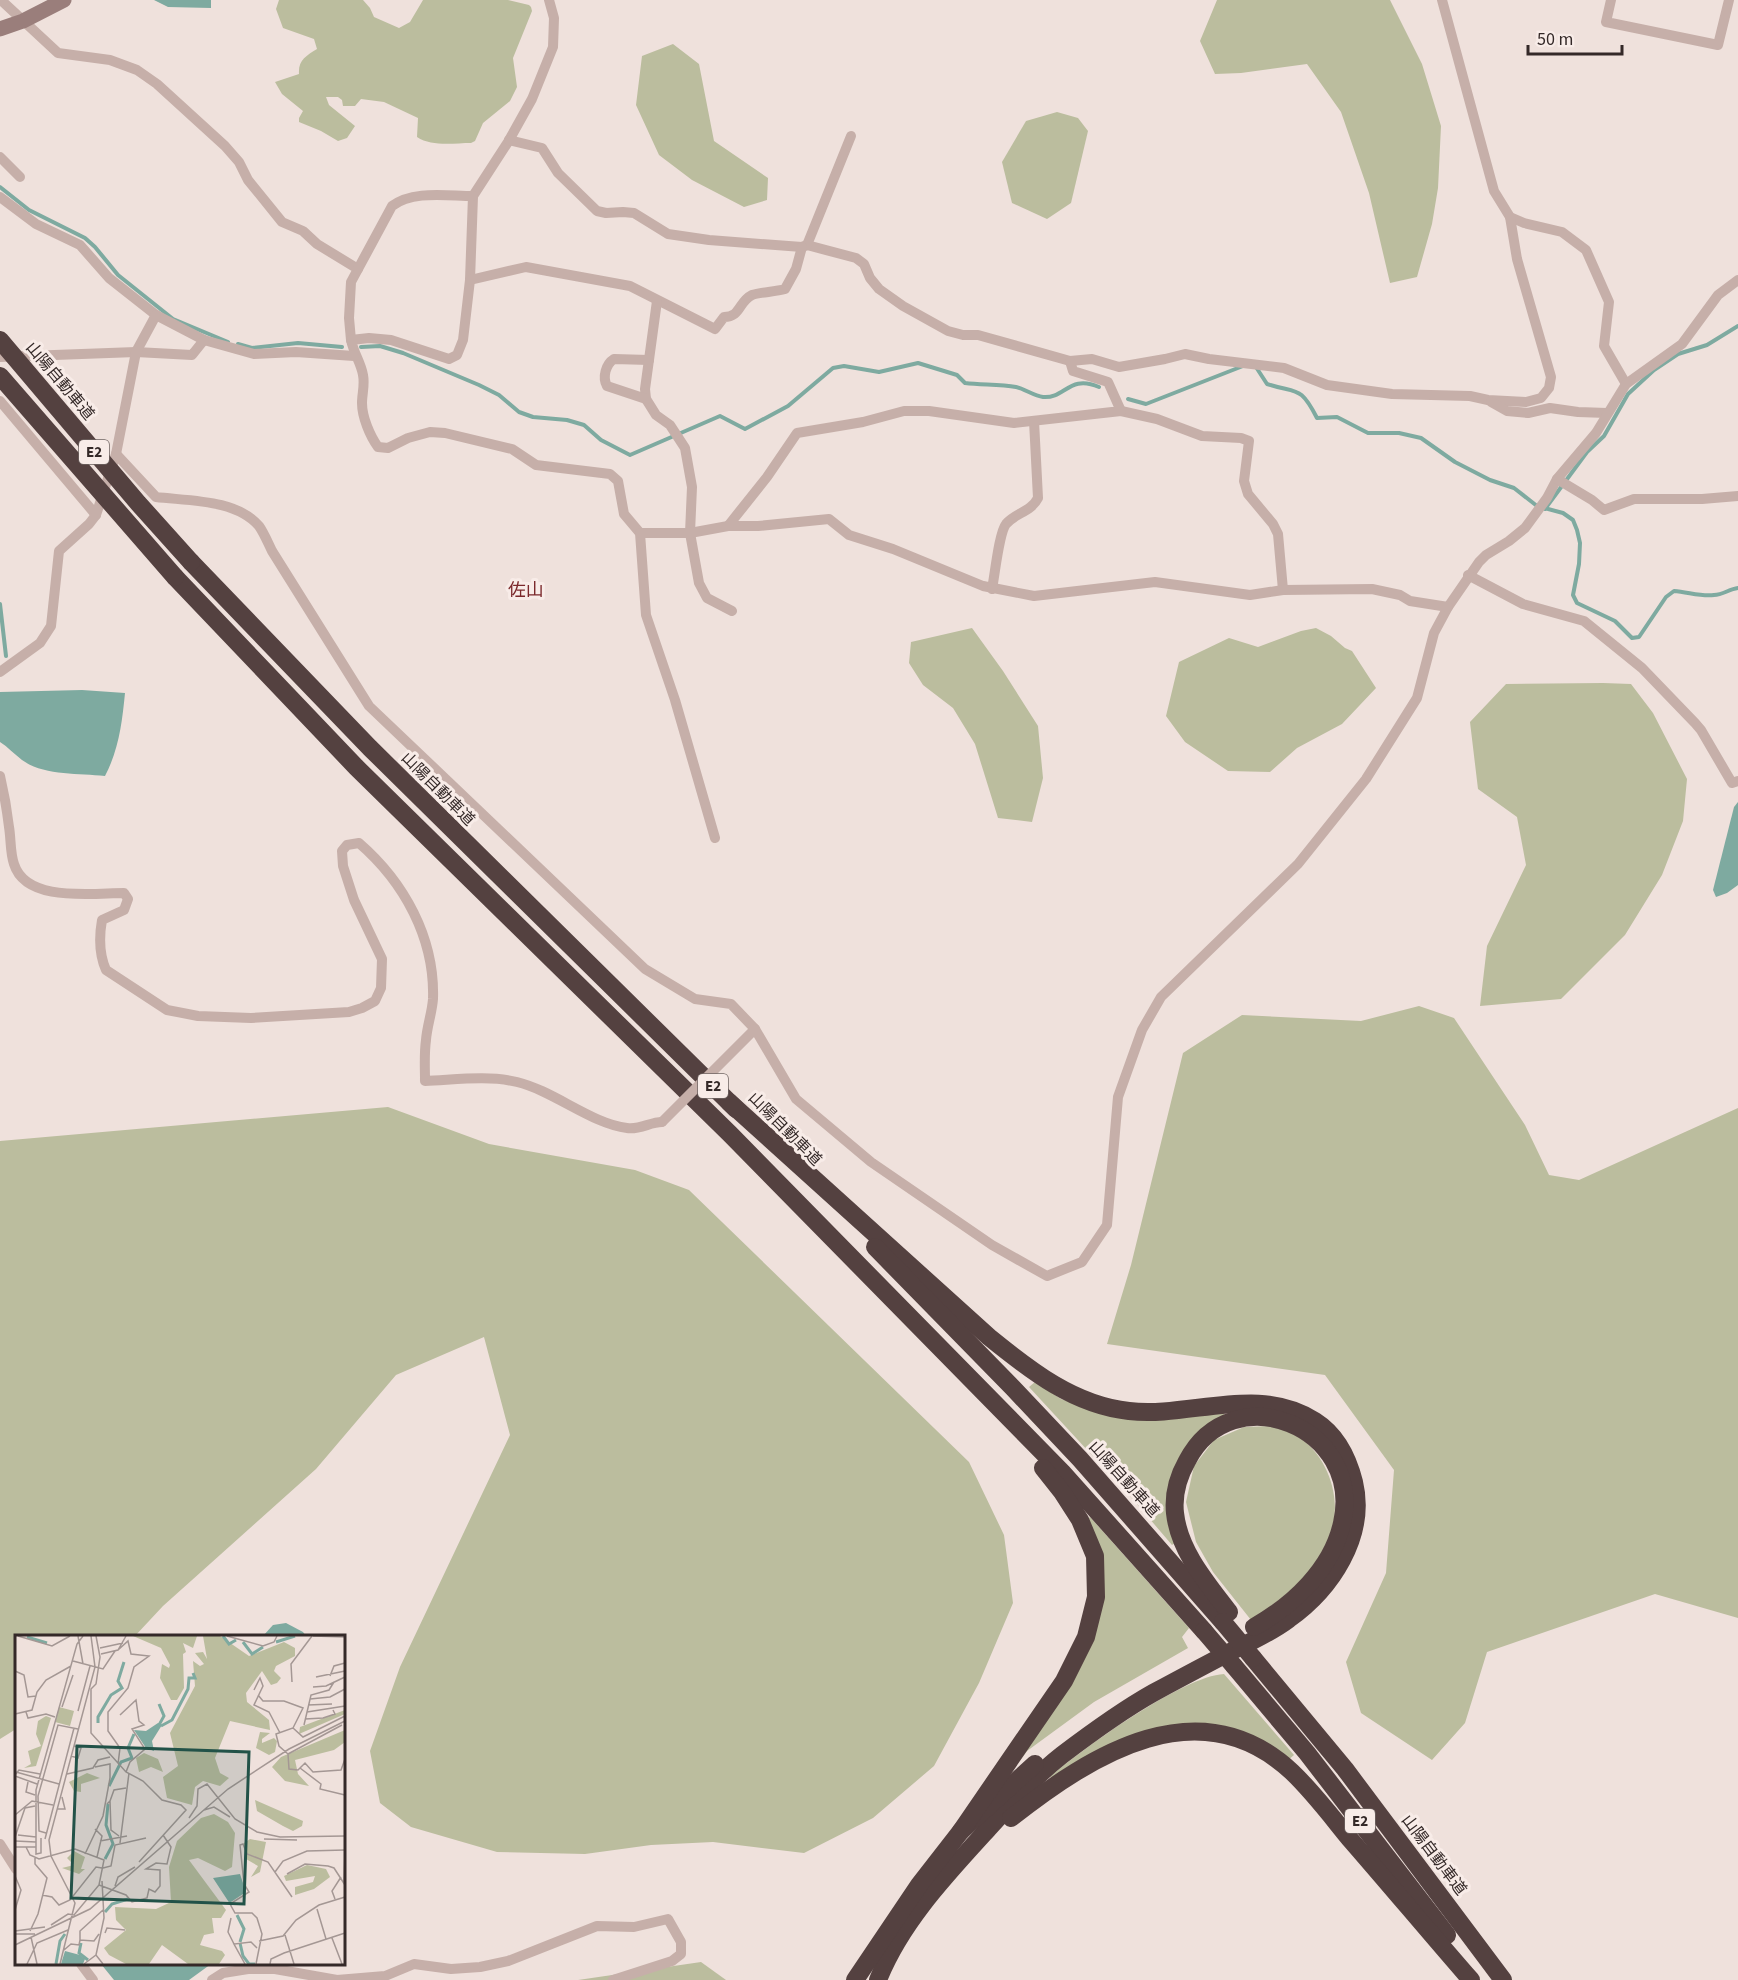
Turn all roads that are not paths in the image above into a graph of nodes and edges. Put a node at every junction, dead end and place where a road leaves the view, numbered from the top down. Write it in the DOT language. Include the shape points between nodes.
graph roads {
  1 [pos="1,0"];
  2 [pos="64,0"];
  3 [pos="549,0"];
  4 [pos="1442,0"];
  5 [pos="1611,0"];
  6 [pos="1729,0"];
  7 [pos="23,21"];
  8 [pos="0,29"];
  9 [pos="851,136"];
  10 [pos="509,140"];
  11 [pos="0,157"];
  12 [pos="20,177"];
  13 [pos="473,196"];
  14 [pos="0,197"];
  15 [pos="1510,217"];
  16 [pos="804,246"];
  17 [pos="358,268"];
  18 [pos="470,280"];
  19 [pos="1738,280"];
  20 [pos="657,301"];
  21 [pos="156,315"];
  22 [pos="0,340"];
  23 [pos="204,340"];
  24 [pos="351,340"];
  25 [pos="136,352"];
  26 [pos="354,356"];
  27 [pos="0,357"];
  28 [pos="649,360"];
  29 [pos="1070,361"];
  30 [pos="0,376"];
  31 [pos="1626,384"];
  32 [pos="646,399"];
  33 [pos="1488,400"];
  34 [pos="0,401"];
  35 [pos="1121,411"];
  36 [pos="1607,413"];
  37 [pos="1034,421"];
  38 [pos="116,454"];
  39 [pos="1562,482"];
  40 [pos="1738,496"];
  41 [pos="96,515"];
  42 [pos="728,526"];
  43 [pos="640,533"];
  44 [pos="690,533"];
  45 [pos="1468,575"];
  46 [pos="992,589"];
  47 [pos="1283,590"];
  48 [pos="1448,607"];
  49 [pos="732,612"];
  50 [pos="0,672"];
  51 [pos="0,776"];
  52 [pos="1738,781"];
  53 [pos="715,838"];
  54 [pos="755,1029"];
  55 [pos="729,1102"];
  56 [pos="1021,1431"];
  57 [pos="1228,1619"];
  58 [pos="960,1831"];
  59 [pos="0,1844"];
  60 [pos="969,1850"];
  61 [pos="15,1867"];
  62 [pos="879,1956"];
  63 [pos="82,1965"];
  64 [pos="93,1980"];
  65 [pos="212,1980"];
  66 [pos="613,1980"];
  67 [pos="855,1980"];
  68 [pos="861,1980"];
  69 [pos="879,1980"];
  70 [pos="1471,1980"];
  71 [pos="1480,1980"];
  72 [pos="1503,1980"];
  1 -- 7 [label="street"];
  2 -- 7 [label="main road"];
  3 -- 10 [label="street" via="554,18 553,46 532,99"];
  4 -- 15 [label="street" via="1494,191"];
  5 -- 6 [label="street" via="1606,22 1718,45"];
  7 -- 8 [label="main road"];
  7 -- 17 [label="street" via="58,53 110,60 137,70 157,84 225,146 282,222 303,231"];
  9 -- 16 [label="street"];
  10 -- 13 [label="street"];
  10 -- 16 [label="street" via="542,148 558,173 597,211 634,213 668,234"];
  11 -- 12 [label="street"];
  13 -- 17 [label="street" via="401,200 392,206"];
  13 -- 18 [label="street"];
  14 -- 21 [label="street" via="36,224 80,245 109,278"];
  15 -- 31 [label="street" via="1562,232 1586,250 1610,302 1604,346"];
  15 -- 33 [label="street" via="1517,259 1551,377 1541,398 1526,402"];
  16 -- 20 [label="street" via="785,289 754,294 744,301 740,311 724,317 715,329"];
  16 -- 29 [label="street" via="856,258 879,289 948,331 978,335"];
  17 -- 24 [label="street" via="351,282"];
  18 -- 20 [label="street" via="526,267 630,286"];
  18 -- 24 [label="street" via="463,340 457,355 449,359 391,340"];
  19 -- 31 [label="street" via="1718,295 1682,344"];
  20 -- 28 [label="street"];
  21 -- 23 [label="street"];
  21 -- 25 [label="street"];
  22 -- 55 [label="highway, 山陽自動車道 / E2, bridge" via="191,562 378,756"];
  23 -- 25 [label="street" via="192,355"];
  23 -- 26 [label="street" via="254,354"];
  24 -- 26 [label="street"];
  25 -- 27 [label="street"];
  25 -- 38 [label="street"];
  26 -- 43 [label="street" via="364,378 362,405 369,433 378,447 388,448 430,432 445,433 512,449 536,465 610,474 618,481 624,514"];
  28 -- 32 [label="street"];
  28 -- 32 [label="street" via="614,358 606,367 607,386"];
  29 -- 33 [label="street" via="1092,359 1119,367 1185,354 1284,368 1327,385"];
  29 -- 35 [label="street" via="1073,371 1108,382"];
  30 -- 56 [label="highway, E2, bridge" via="175,577 356,767 730,1134"];
  31 -- 36 [label="street"];
  32 -- 44 [label="street" via="685,448 692,487"];
  33 -- 36 [label="street" via="1507,411 1528,413 1550,408"];
  34 -- 41 [label="street"];
  35 -- 37 [label="street"];
  35 -- 47 [label="street" via="1157,418 1202,436 1248,441 1244,481 1248,494 1278,534"];
  36 -- 39 [label="street"];
  37 -- 42 [label="street" via="1014,423 904,411 797,433"];
  37 -- 46 [label="street" via="1038,498 1030,509 1007,522 1000,534"];
  38 -- 41 [label="street"];
  38 -- 54 [label="street" via="156,497 222,505 248,516 260,527 369,706 645,969 695,999 731,1004"];
  39 -- 40 [label="street" via="1604,510 1634,499"];
  39 -- 45 [label="street" via="1525,528 1486,555"];
  41 -- 50 [label="street" via="59,550 51,626 40,643"];
  42 -- 44 [label="street"];
  42 -- 46 [label="street" via="829,519 849,536 893,549"];
  43 -- 44 [label="street"];
  43 -- 53 [label="street" via="646,615"];
  44 -- 49 [label="street" via="699,584 707,598"];
  45 -- 48 [label="street"];
  45 -- 52 [label="street" via="1523,604 1584,621 1642,668 1701,730 1732,783"];
  46 -- 47 [label="street" via="1034,596 1155,582 1250,595"];
  47 -- 48 [label="street" via="1372,589"];
  48 -- 54 [label="street" via="1434,633 1418,698 1366,779 1298,864 1161,997 1142,1030 1118,1097 1107,1225 1082,1262 1047,1276 992,1245 871,1162 796,1099"];
  51 -- 54 [label="street, bridge" via="14,864 20,874 28,882 60,894 124,893 128,899 124,910 102,920 100,934 106,970 167,1010 250,1018 349,1012 375,1001 381,988 382,958 354,900 343,866 342,851 347,844 358,843 403,891 431,962 433,1000 426,1039 425,1081 516,1082 551,1094 599,1119 626,1128 642,1128 651,1122 662,1122"];
  55 -- 57 [label="highway, 山陽自動車道 / E2" via="1013,1388"];
  55 -- 60 [label="highway" via="989,1337 1068,1394 1102,1407 1131,1412 1274,1404 1298,1412 1331,1434 1352,1472 1357,1517 1337,1569 1318,1593 1290,1619 1149,1695 1060,1756"];
  56 -- 58 [label="highway" via="1034,1458 1080,1520 1095,1557 1096,1598 1086,1637 1064,1681"];
  56 -- 71 [label="highway, E2, bridge" via="1234,1666 1391,1861"];
  57 -- 58 [label="highway" via="1190,1555 1175,1514 1180,1474 1202,1439 1231,1421 1246,1417 1284,1420 1318,1440 1340,1473 1345,1510 1334,1548 1322,1568 1307,1587 1257,1626 1101,1712 1051,1750"];
  57 -- 72 [label="highway, 山陽自動車道 / E2, bridge" via="1253,1658 1345,1769"];
  58 -- 62 [label="highway" via="919,1885"];
  59 -- 61 [label="street"];
  60 -- 62 [label="highway"];
  60 -- 70 [label="highway" via="1071,1774 1122,1747 1164,1733 1222,1734 1248,1743 1291,1772"];
  62 -- 67 [label="highway"];
  62 -- 68 [label="highway"];
  62 -- 69 [label="highway"];
  63 -- 64 [label="street"];
  65 -- 66 [label="street" via="223,1973 248,1969 275,1969 337,1980 385,1976 414,1964 451,1969 480,1967 508,1961 597,1926 634,1927 668,1919 681,1942 681,1954 672,1961"];
}
